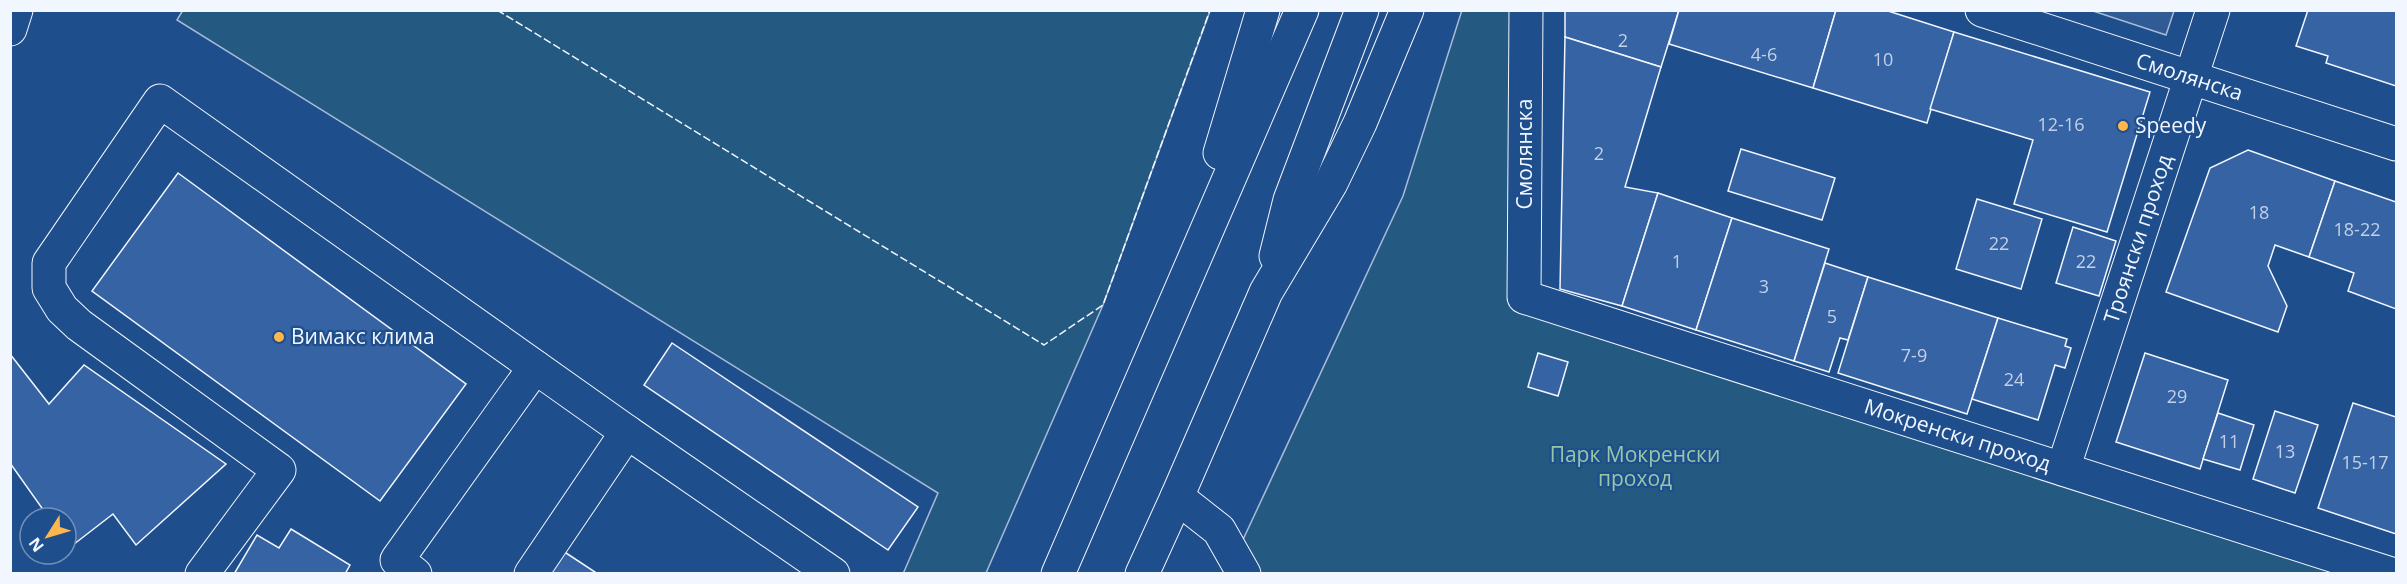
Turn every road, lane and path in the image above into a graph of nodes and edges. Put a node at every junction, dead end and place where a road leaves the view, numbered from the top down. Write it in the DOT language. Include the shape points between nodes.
graph roads {
  1 [pos="16,10"];
  2 [pos="1263,10"];
  3 [pos="1302,10"];
  4 [pos="1362,10"];
  5 [pos="1407,10"];
  6 [pos="1526,10"];
  7 [pos="1982,10"];
  8 [pos="2213,10"];
  9 [pos="10,29"];
  10 [pos="2192,78"];
  11 [pos="2397,144"];
  12 [pos="1266,292"];
  13 [pos="1524,297"];
  14 [pos="1176,299"];
  15 [pos="535,367"];
  16 [pos="627,432"];
  17 [pos="2063,469"];
  18 [pos="1178,497"];
  19 [pos="202,573"];
  20 [pos="415,573"];
  21 [pos="531,573"];
  22 [pos="833,573"];
  23 [pos="1058,573"];
  24 [pos="1142,573"];
  25 [pos="1244,573"];
  26 [pos="2391,573"];
  1 -- 9 [label="street"];
  2 -- 14 [label="street"];
  3 -- 14 [label="street"];
  4 -- 12 [label="street" via="1290,200"];
  5 -- 12 [label="street" via="1331,183"];
  6 -- 13 [label="street, Смолянска"];
  7 -- 10 [label="street, Смолянска"];
  8 -- 10 [label="street, Троянски проход"];
  10 -- 11 [label="street, Смолянска"];
  10 -- 17 [label="street, Троянски проход"];
  12 -- 18 [label="street"];
  13 -- 17 [label="street, Мокренски проход"];
  14 -- 23 [label="street"];
  15 -- 16 [label="street"];
  15 -- 19 [label="street" via="160,101 49,263 49,288 62,309 79,325 279,470"];
  15 -- 20 [label="street" via="397,560"];
  16 -- 21 [label="street"];
  16 -- 22 [label="street"];
  17 -- 26 [label="street, Мокренски проход"];
  18 -- 24 [label="street"];
  18 -- 25 [label="street" via="1219,530"];
}
